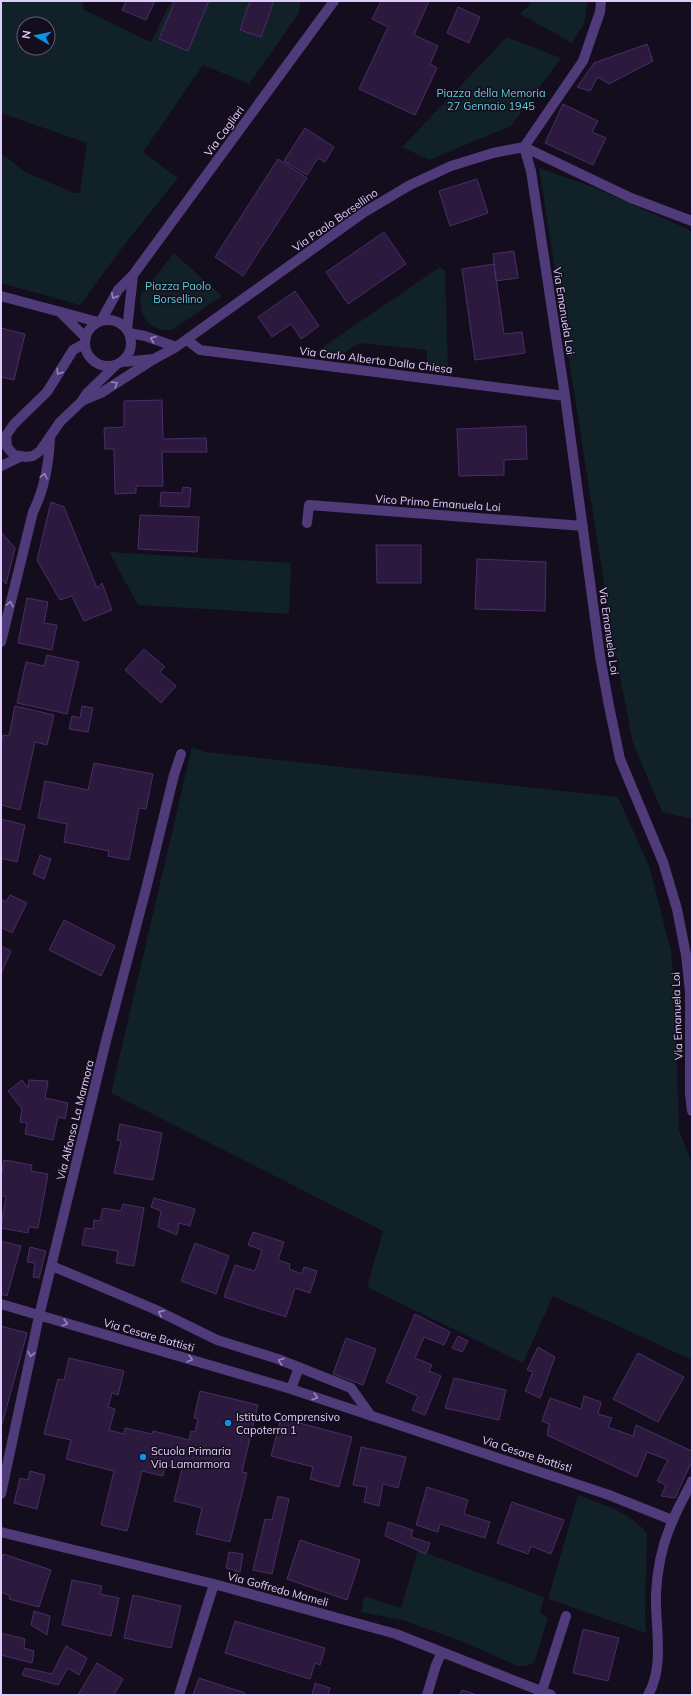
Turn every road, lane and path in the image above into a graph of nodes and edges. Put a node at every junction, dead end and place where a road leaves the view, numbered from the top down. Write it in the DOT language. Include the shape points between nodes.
graph roads {
  1 [pos="334,1"];
  2 [pos="601,1"];
  3 [pos="524,147"];
  4 [pos="692,222"];
  5 [pos="133,275"];
  6 [pos="1,296"];
  7 [pos="60,312"];
  8 [pos="99,322"];
  9 [pos="128,332"];
  10 [pos="187,340"];
  11 [pos="85,341"];
  12 [pos="176,347"];
  13 [pos="154,359"];
  14 [pos="119,364"];
  15 [pos="565,396"];
  16 [pos="81,402"];
  17 [pos="50,438"];
  18 [pos="4,439"];
  19 [pos="20,457"];
  20 [pos="1,466"];
  21 [pos="308,523"];
  22 [pos="583,526"];
  23 [pos="1,642"];
  24 [pos="182,754"];
  25 [pos="692,1111"];
  26 [pos="52,1266"];
  27 [pos="1,1304"];
  28 [pos="39,1316"];
  29 [pos="299,1368"];
  30 [pos="291,1389"];
  31 [pos="372,1416"];
  32 [pos="692,1481"];
  33 [pos="1,1494"];
  34 [pos="672,1520"];
  35 [pos="1,1532"];
  36 [pos="214,1584"];
  37 [pos="566,1616"];
  38 [pos="442,1652"];
  39 [pos="546,1693"];
  40 [pos="179,1695"];
  41 [pos="427,1695"];
  42 [pos="648,1695"];
  1 -- 5 [label="street, Via Cagliari"];
  2 -- 3 [label="street" via="600,12 583,61"];
  3 -- 4 [label="street" via="631,198"];
  3 -- 10 [label="street, Via Paolo Borsellino" via="493,153 451,166 410,185 363,213"];
  3 -- 15 [label="street, Via Emanuela Loi" via="531,171"];
  5 -- 8 [label="street, Via Cagliari, one-way" via="118,290"];
  5 -- 9 [label="street"];
  6 -- 7 [label="street"];
  7 -- 8 [label="street"];
  7 -- 11 [label="street"];
  8 -- 9 [label="street" via="116,321"];
  8 -- 11 [label="street" via="89,330"];
  12 -- 9 [label="street, one-way"];
  9 -- 14 [label="street" via="132,345"];
  10 -- 12 [label="street, Via Paolo Borsellino"];
  10 -- 15 [label="street, Via Carlo Alberto Dalla Chiesa" via="200,350"];
  11 -- 14 [label="street" via="89,358 95,363 101,366"];
  11 -- 18 [label="street, one-way" via="73,350 46,392 14,424"];
  12 -- 13 [label="street, Via Paolo Borsellino"];
  13 -- 14 [label="street, Via Paolo Borsellino"];
  16 -- 13 [label="street, one-way" via="101,393"];
  14 -- 16 [label="street" via="87,393"];
  15 -- 22 [label="street, Via Emanuela Loi"];
  16 -- 17 [label="street" via="60,422"];
  17 -- 19 [label="street" via="40,452 33,456"];
  23 -- 17 [label="street, one-way" via="50,455"];
  18 -- 19 [label="street" via="14,455"];
  19 -- 20 [label="street"];
  21 -- 22 [label="street, Vico Primo Emanuela Loi" via="309,505"];
  22 -- 25 [label="street, Via Emanuela Loi" via="600,656 620,759 663,862 678,909 690,992"];
  24 -- 26 [label="street, Via Alfonso La Marmora" via="174,775 106,1041"];
  26 -- 28 [label="street, Via Alfonso La Marmora"];
  29 -- 26 [label="street, Via Cesare Battisti, one-way" via="217,1340 154,1309"];
  27 -- 28 [label="street, Via Cesare Battisti"];
  28 -- 30 [label="street, Via Cesare Battisti, one-way"];
  28 -- 33 [label="street, Via Alfonso La Marmora, one-way"];
  29 -- 30 [label="street"];
  29 -- 31 [label="street, Via Cesare Battisti" via="351,1388"];
  30 -- 31 [label="street, Via Cesare Battisti, one-way"];
  31 -- 34 [label="street, Via Cesare Battisti" via="609,1494"];
  32 -- 34 [label="street"];
  34 -- 42 [label="street" via="662,1552 656,1595 656,1668"];
  35 -- 36 [label="street, Via Goffredo Mameli"];
  36 -- 38 [label="street, Via Goffredo Mameli" via="396,1634"];
  36 -- 40 [label="street"];
  37 -- 39 [label="street, Via Goffredo Mameli"];
  38 -- 39 [label="street, Via Goffredo Mameli"];
  38 -- 41 [label="street"];
}
